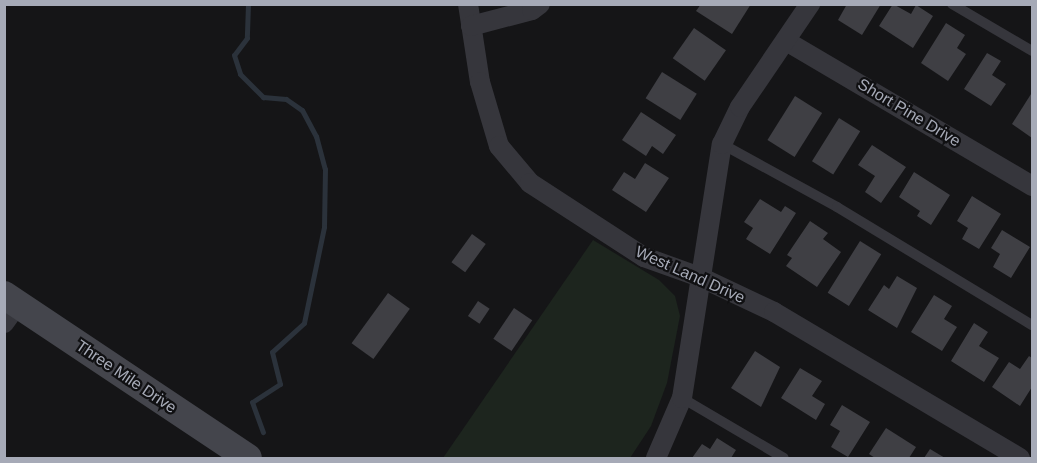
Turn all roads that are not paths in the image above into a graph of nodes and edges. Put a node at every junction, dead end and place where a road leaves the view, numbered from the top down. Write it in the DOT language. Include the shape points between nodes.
graph roads {
  1 [pos="468,4"];
  2 [pos="540,4"];
  3 [pos="810,4"];
  4 [pos="952,4"];
  5 [pos="471,26"];
  6 [pos="786,41"];
  7 [pos="1032,51"];
  8 [pos="722,144"];
  9 [pos="1032,186"];
  10 [pos="700,277"];
  11 [pos="9,307"];
  12 [pos="1032,325"];
  13 [pos="682,398"];
  14 [pos="248,459"];
  15 [pos="656,459"];
  16 [pos="784,459"];
  17 [pos="1020,459"];
  1 -- 5 [label="street, West Land Drive"];
  2 -- 5 [label="street" via="532,10"];
  3 -- 6 [label="street"];
  4 -- 7 [label="lane"];
  5 -- 10 [label="street, West Land Drive" via="480,82 499,146 530,183 644,257"];
  6 -- 8 [label="street" via="740,107"];
  6 -- 9 [label="street, Short Pine Drive"];
  8 -- 10 [label="street"];
  8 -- 12 [label="lane" via="837,207"];
  10 -- 13 [label="street"];
  10 -- 17 [label="street, West Land Drive" via="774,312"];
  11 -- 14 [label="main road, Three Mile Drive"];
  13 -- 15 [label="street"];
  13 -- 16 [label="lane"];
}
